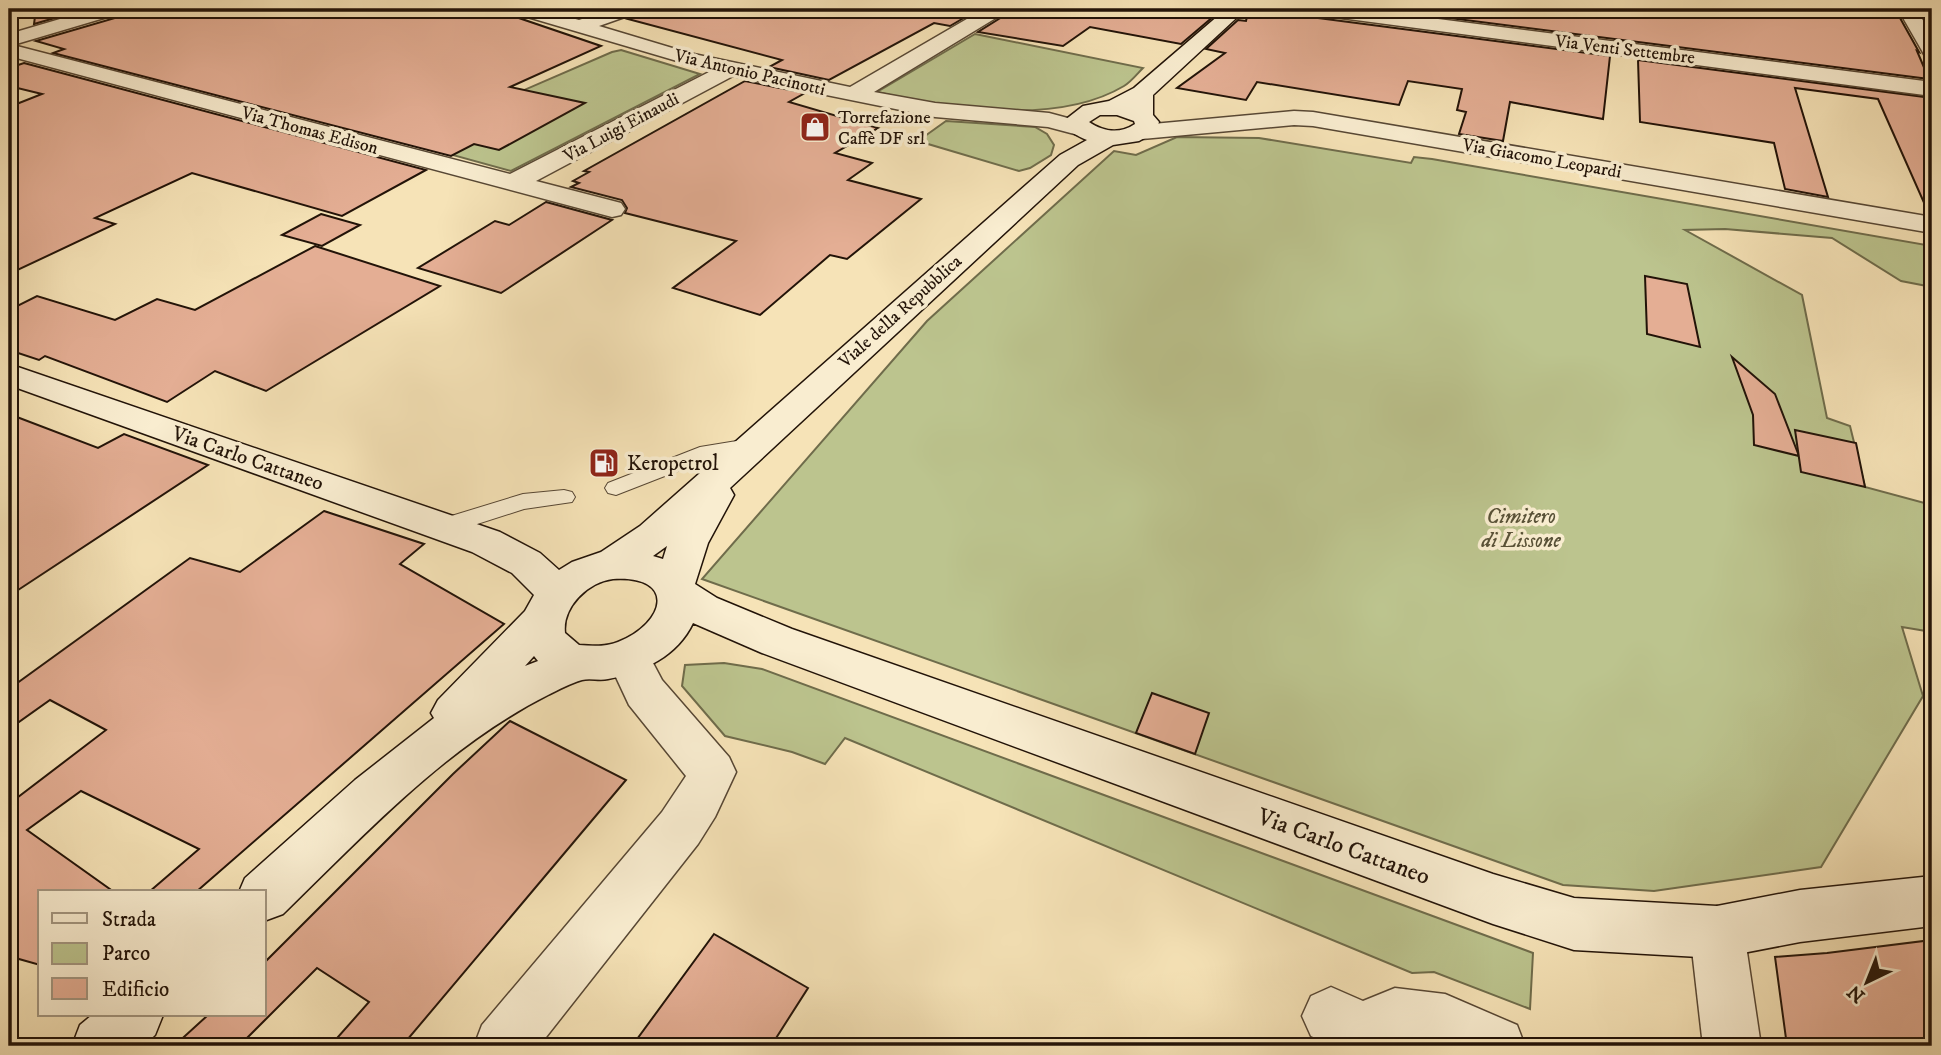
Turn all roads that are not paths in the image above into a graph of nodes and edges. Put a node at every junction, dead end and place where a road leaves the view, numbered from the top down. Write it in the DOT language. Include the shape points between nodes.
graph roads {
  1 [pos="114,9"];
  2 [pos="521,9"];
  3 [pos="629,9"];
  4 [pos="997,9"];
  5 [pos="1237,9"];
  6 [pos="1318,9"];
  7 [pos="1907,9"];
  8 [pos="579,27"];
  9 [pos="9,40"];
  10 [pos="9,50"];
  11 [pos="1932,52"];
  12 [pos="730,69"];
  13 [pos="1932,89"];
  14 [pos="853,95"];
  15 [pos="1142,115"];
  16 [pos="1092,116"];
  17 [pos="1109,137"];
  18 [pos="1069,160"];
  19 [pos="511,184"];
  20 [pos="612,209"];
  21 [pos="1896,218"];
  22 [pos="1932,225"];
  23 [pos="1932,230"];
  24 [pos="9,374"];
  25 [pos="744,454"];
  26 [pos="616,488"];
  27 [pos="564,497"];
  28 [pos="443,527"];
  29 [pos="486,542"];
  30 [pos="604,567"];
  31 [pos="676,590"];
  32 [pos="549,607"];
  33 [pos="776,641"];
  34 [pos="642,651"];
  35 [pos="579,663"];
  36 [pos="385,785"];
  37 [pos="266,894"];
  38 [pos="1932,901"];
  39 [pos="1717,932"];
  40 [pos="134,1016"];
  41 [pos="1331,1016"];
  42 [pos="101,1046"];
  43 [pos="503,1046"];
  44 [pos="1496,1046"];
  45 [pos="1732,1046"];
  1 -- 9 [label="street"];
  2 -- 8 [label="street, Via Antonio Pacinotti"];
  3 -- 8 [label="street"];
  4 -- 14 [label="street"];
  5 -- 15 [label="street"];
  6 -- 13 [label="street, Via Venti Settembre"];
  7 -- 11 [label="street"];
  8 -- 12 [label="street, Via Antonio Pacinotti"];
  10 -- 19 [label="street, Via Thomas Edison"];
  12 -- 14 [label="street, Via Antonio Pacinotti"];
  12 -- 19 [label="street, Via Luigi Einaudi"];
  14 -- 16 [label="street, Via Antonio Pacinotti" via="935,110 1024,117"];
  15 -- 16 [label="street" via="1127,110"];
  15 -- 17 [label="street, Viale della Repubblica"];
  15 -- 21 [label="street, Via Giacomo Leopardi" via="1187,127 1313,119"];
  16 -- 17 [label="street, Viale della Repubblica"];
  16 -- 18 [label="street, Viale della Repubblica"];
  17 -- 18 [label="street, Viale della Repubblica"];
  18 -- 25 [label="street, Viale della Repubblica"];
  19 -- 20 [label="street, Via Thomas Edison"];
  21 -- 22 [label="street, Via Giacomo Leopardi"];
  21 -- 23 [label="street, Via Giacomo Leopardi"];
  24 -- 28 [label="street, Via Carlo Cattaneo"];
  25 -- 26 [label="lane" via="707,452"];
  25 -- 30 [label="street, Viale della Repubblica" via="654,536"];
  25 -- 31 [label="street, Viale della Repubblica" via="692,536"];
  27 -- 28 [label="lane" via="523,502"];
  28 -- 29 [label="street, Via Carlo Cattaneo"];
  29 -- 30 [label="street, Via Carlo Cattaneo" via="542,550"];
  29 -- 32 [label="street, Via Carlo Cattaneo" via="536,569 550,585"];
  30 -- 31 [label="street" via="635,564 655,569"];
  30 -- 32 [label="street, Viale della Repubblica" via="570,582"];
  31 -- 33 [label="street, Via Carlo Cattaneo" via="702,609"];
  31 -- 34 [label="street, Viale della Repubblica" via="674,623"];
  32 -- 35 [label="street" via="542,626 546,641 558,655"];
  32 -- 36 [label="street, Viale della Repubblica"];
  33 -- 34 [label="street, Via Carlo Cattaneo" via="688,638"];
  33 -- 39 [label="street, Via Carlo Cattaneo" via="1493,899 1574,924"];
  34 -- 35 [label="street" via="605,664"];
  34 -- 43 [label="street" via="645,692 712,772 694,806"];
  35 -- 36 [label="street" via="530,682 491,705"];
  36 -- 37 [label="street"];
  38 -- 39 [label="street, Via Carlo Cattaneo" via="1800,916"];
  39 -- 45 [label="street"];
  40 -- 42 [label="street"];
  41 -- 44 [label="street" via="1362,1030 1395,1017 1445,1023"];
}
